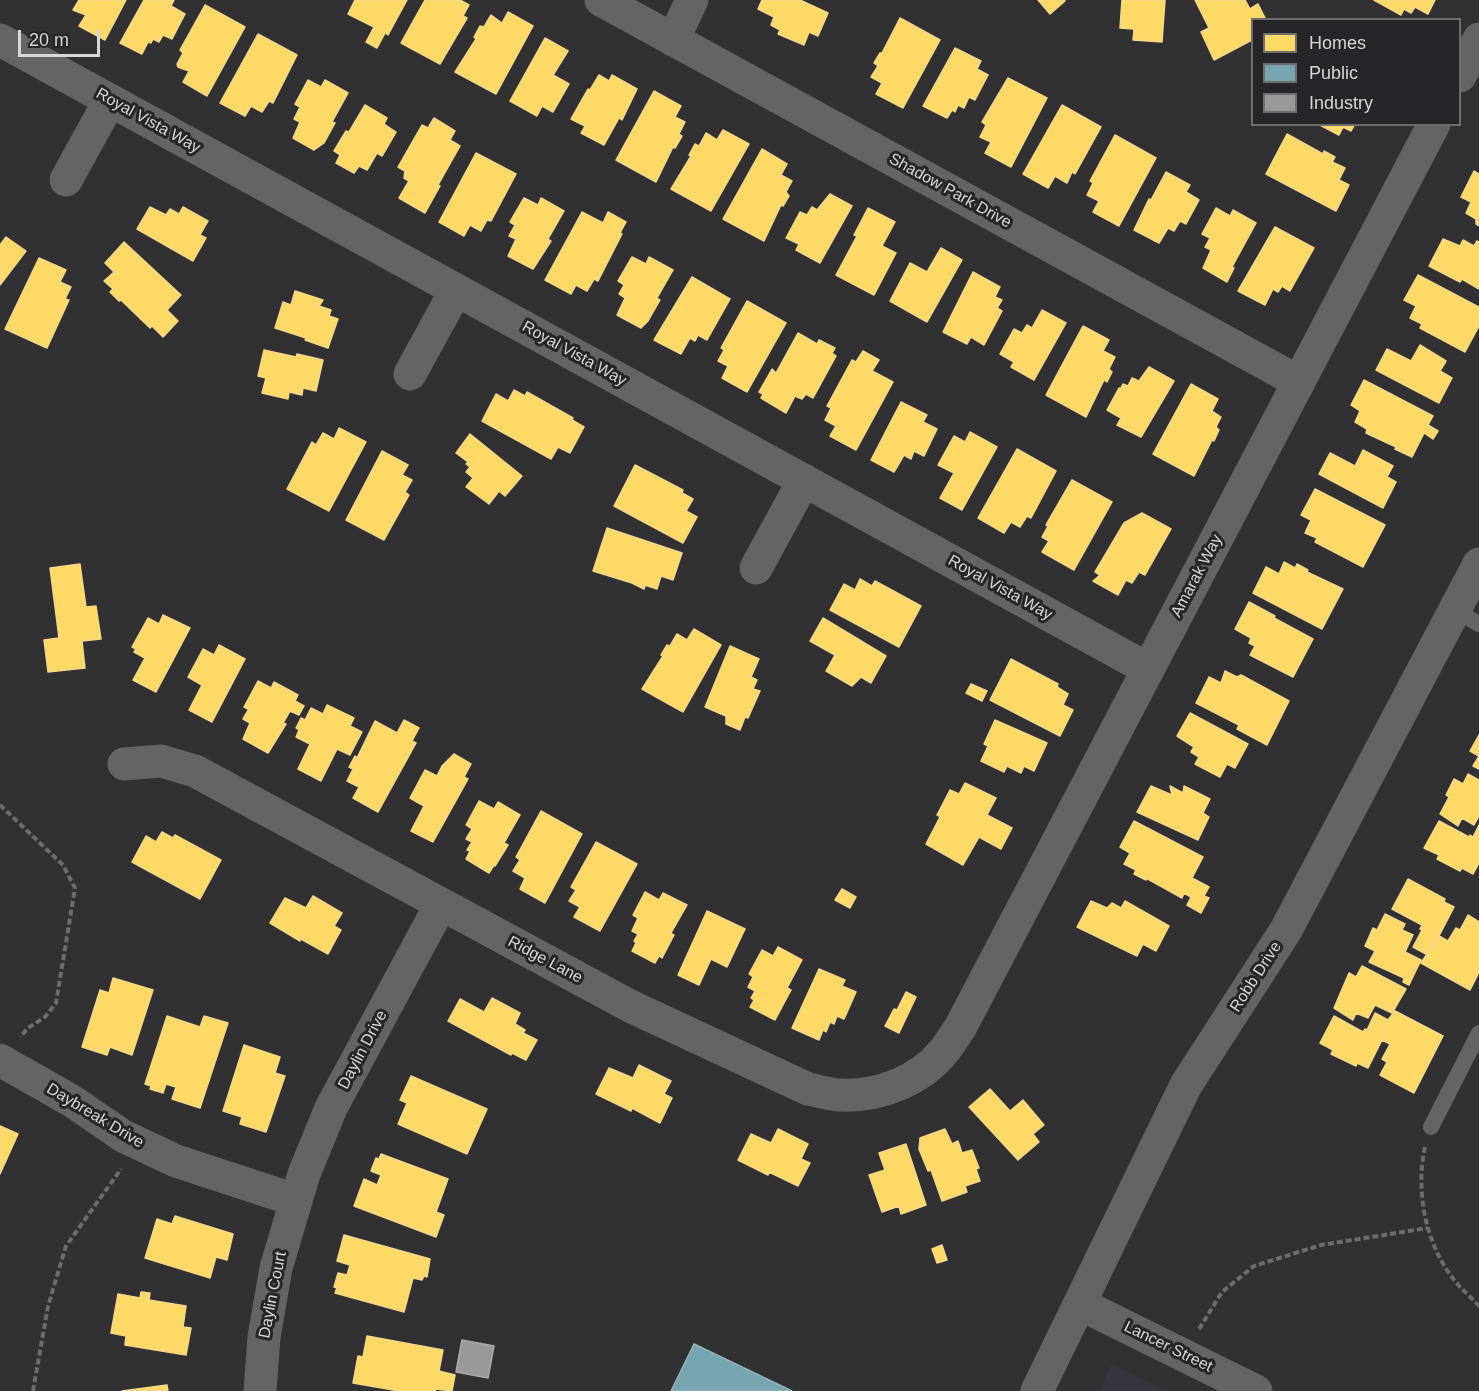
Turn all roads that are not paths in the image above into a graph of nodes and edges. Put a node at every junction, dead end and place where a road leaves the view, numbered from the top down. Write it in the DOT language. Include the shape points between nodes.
graph roads {
  1 [pos="601,0"];
  2 [pos="692,0"];
  3 [pos="1479,39"];
  4 [pos="0,40"];
  5 [pos="673,40"];
  6 [pos="1461,74"];
  7 [pos="110,100"];
  8 [pos="1433,126"];
  9 [pos="66,180"];
  10 [pos="456,290"];
  11 [pos="410,374"];
  12 [pos="1299,382"];
  13 [pos="804,480"];
  14 [pos="756,568"];
  15 [pos="1472,595"];
  16 [pos="1148,669"];
  17 [pos="124,764"];
  18 [pos="441,904"];
  19 [pos="960,1028"];
  20 [pos="1479,1033"];
  21 [pos="9,1050"];
  22 [pos="1431,1127"];
  23 [pos="295,1200"];
  24 [pos="1080,1304"];
  25 [pos="260,1391"];
  26 [pos="1037,1391"];
  27 [pos="1256,1391"];
  1 -- 5 [label="street, Shadow Park Drive"];
  2 -- 5 [label="street"];
  3 -- 6 [label="street"];
  4 -- 7 [label="street, Royal Vista Way"];
  5 -- 12 [label="street, Shadow Park Drive"];
  7 -- 9 [label="street"];
  7 -- 10 [label="street, Royal Vista Way"];
  8 -- 12 [label="street, Amarak Way"];
  10 -- 11 [label="street"];
  10 -- 13 [label="street, Royal Vista Way"];
  12 -- 16 [label="street, Amarak Way"];
  13 -- 14 [label="street"];
  13 -- 16 [label="street, Royal Vista Way"];
  15 -- 24 [label="street, Robb Drive" via="1286,930 1186,1085"];
  16 -- 19 [label="street, Amarak Way"];
  17 -- 18 [label="street, Ridge Lane" via="161,761 195,771"];
  18 -- 19 [label="street, Ridge Lane" via="630,1006 808,1089 839,1095 867,1094 894,1087 920,1073 943,1053"];
  18 -- 23 [label="street, Daylin Drive" via="331,1108"];
  20 -- 22 [label="lane"];
  21 -- 23 [label="street, Daybreak Drive" via="123,1136 176,1161"];
  23 -- 25 [label="street, Daylin Court" via="276,1268"];
  24 -- 26 [label="street, Robb Drive"];
  24 -- 27 [label="street, Lancer Street"];
}
